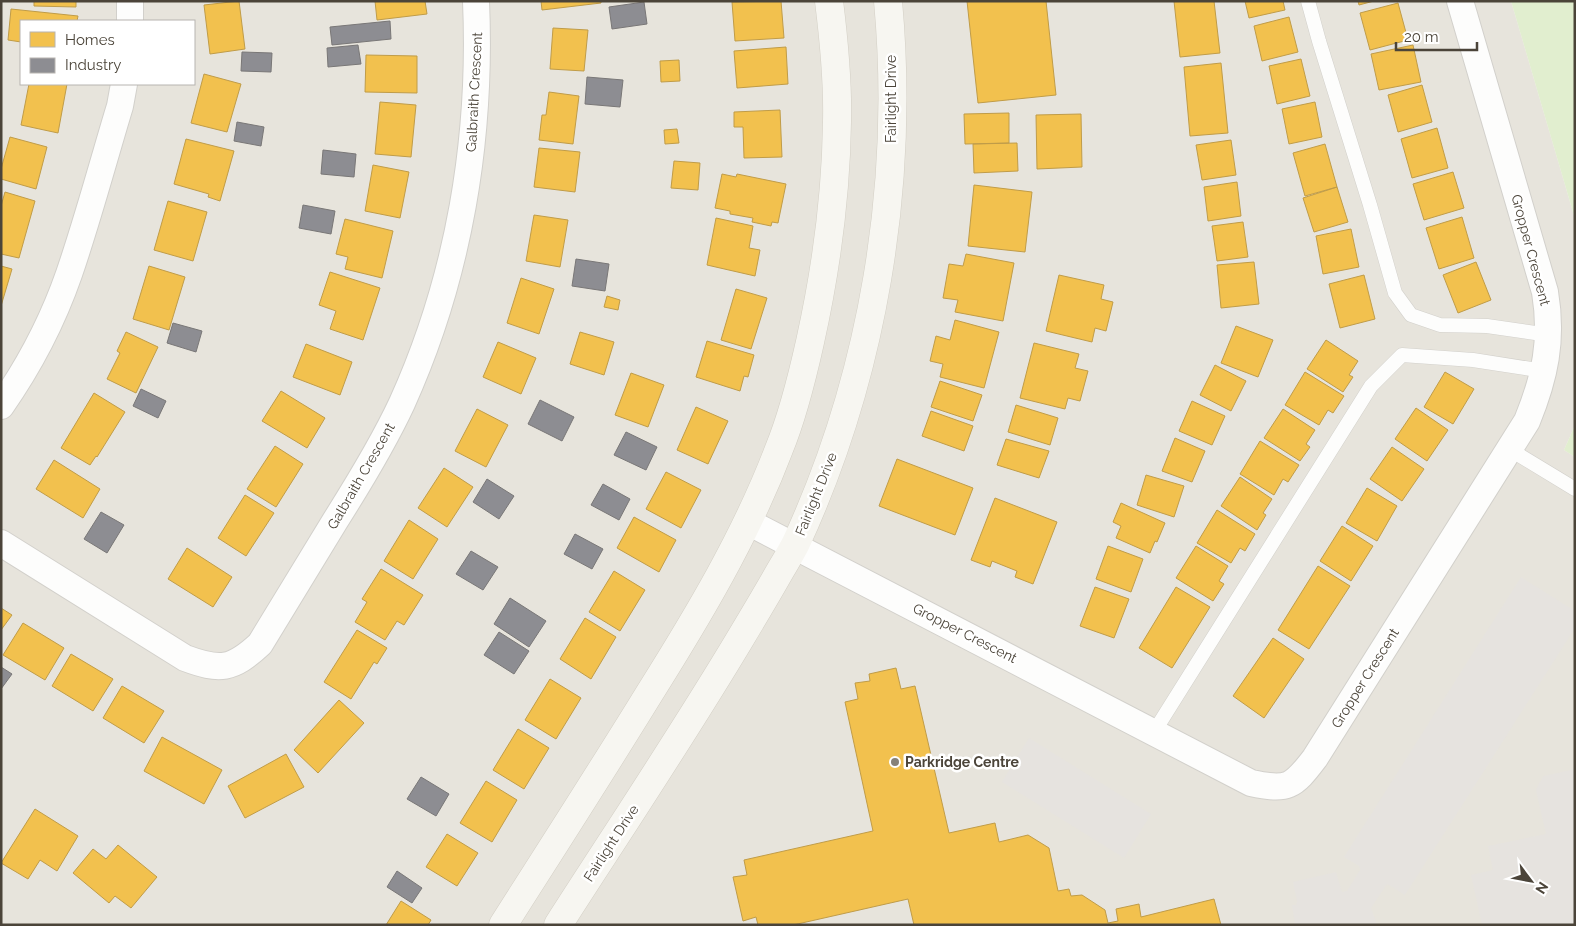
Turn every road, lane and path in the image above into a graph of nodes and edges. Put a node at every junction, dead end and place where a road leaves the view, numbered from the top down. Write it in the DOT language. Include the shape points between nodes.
graph roads {
  1 [pos="130,1"];
  2 [pos="476,1"];
  3 [pos="829,1"];
  4 [pos="888,1"];
  5 [pos="1308,1"];
  6 [pos="1460,1"];
  7 [pos="130,20"];
  8 [pos="124,85"];
  9 [pos="1549,335"];
  10 [pos="1544,370"];
  11 [pos="1,406"];
  12 [pos="1509,449"];
  13 [pos="1575,489"];
  14 [pos="748,522"];
  15 [pos="1,543"];
  16 [pos="795,546"];
  17 [pos="1154,732"];
  18 [pos="624,822"];
  19 [pos="503,925"];
  20 [pos="558,925"];
  21 [pos="581,925"];
  1 -- 7 [label="street"];
  2 -- 15 [label="street, Galbraith Crescent" via="478,41 473,140 459,232 436,314 420,359 383,440 260,644 244,658 227,666 206,666 185,658"];
  3 -- 14 [label="main road" via="838,120 834,194 817,314 794,406"];
  4 -- 16 [label="main road, Fairlight Drive" via="892,119 880,260 864,344 839,433"];
  5 -- 9 [label="lane" via="1395,293 1411,315 1440,325 1487,326"];
  6 -- 9 [label="street, Gropper Crescent" via="1545,292"];
  8 -- 11 [label="street" via="57,306"];
  9 -- 10 [label="street, Gropper Crescent"];
  10 -- 12 [label="street, Gropper Crescent" via="1527,421"];
  10 -- 17 [label="lane" via="1402,355 1371,386"];
  12 -- 13 [label="lane"];
  12 -- 17 [label="street, Gropper Crescent" via="1315,758 1290,786 1272,788 1251,783"];
  14 -- 16 [label="street, Gropper Crescent"];
  14 -- 19 [label="main road" via="664,670"];
  16 -- 17 [label="street, Gropper Crescent"];
  16 -- 18 [label="main road, Fairlight Drive" via="720,673"];
  18 -- 20 [label="main road, Fairlight Drive"];
  18 -- 21 [label="main road" via="607,875"];
}
